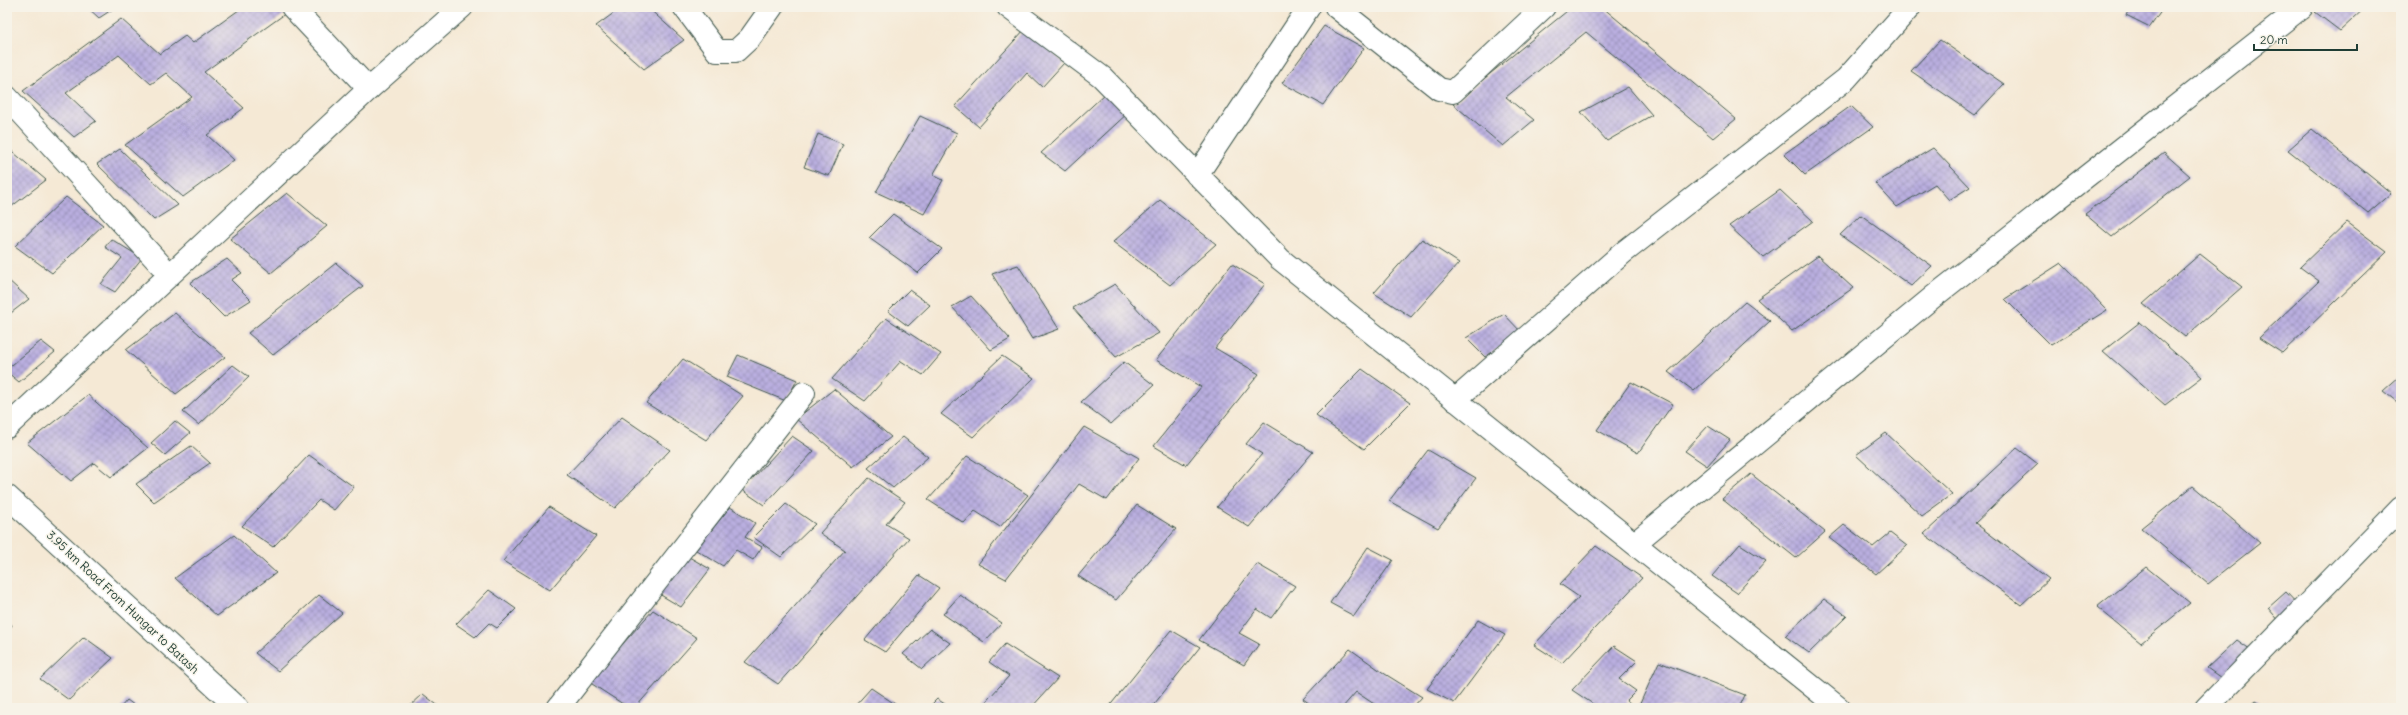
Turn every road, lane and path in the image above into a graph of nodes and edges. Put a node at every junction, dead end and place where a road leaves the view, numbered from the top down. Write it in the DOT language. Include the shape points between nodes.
graph roads {
  1 [pos="292,7"];
  2 [pos="462,7"];
  3 [pos="684,7"];
  4 [pos="772,7"];
  5 [pos="1008,7"];
  6 [pos="1309,7"];
  7 [pos="1336,7"];
  8 [pos="1544,7"];
  9 [pos="1910,7"];
  10 [pos="2302,7"];
  11 [pos="369,89"];
  12 [pos="7,97"];
  13 [pos="1197,175"];
  14 [pos="169,274"];
  15 [pos="804,393"];
  16 [pos="1455,400"];
  17 [pos="7,427"];
  18 [pos="7,496"];
  19 [pos="2401,508"];
  20 [pos="1635,543"];
  21 [pos="238,708"];
  22 [pos="558,708"];
  23 [pos="1839,708"];
  24 [pos="2206,708"];
  1 -- 11 [label="street"];
  2 -- 11 [label="street"];
  3 -- 4 [label="street" via="717,51 736,52 750,38"];
  5 -- 13 [label="street" via="1102,77"];
  6 -- 13 [label="street"];
  7 -- 8 [label="street" via="1439,89 1452,92"];
  9 -- 16 [label="street" via="1846,80 1624,252"];
  10 -- 20 [label="street" via="1933,297"];
  11 -- 14 [label="street"];
  12 -- 14 [label="street"];
  13 -- 16 [label="street" via="1280,259"];
  14 -- 17 [label="street"];
  15 -- 22 [label="street"];
  16 -- 20 [label="street"];
  18 -- 21 [label="street, 3.95 km Road From Hungar to Batash"];
  19 -- 24 [label="street"];
  20 -- 23 [label="street"];
}
